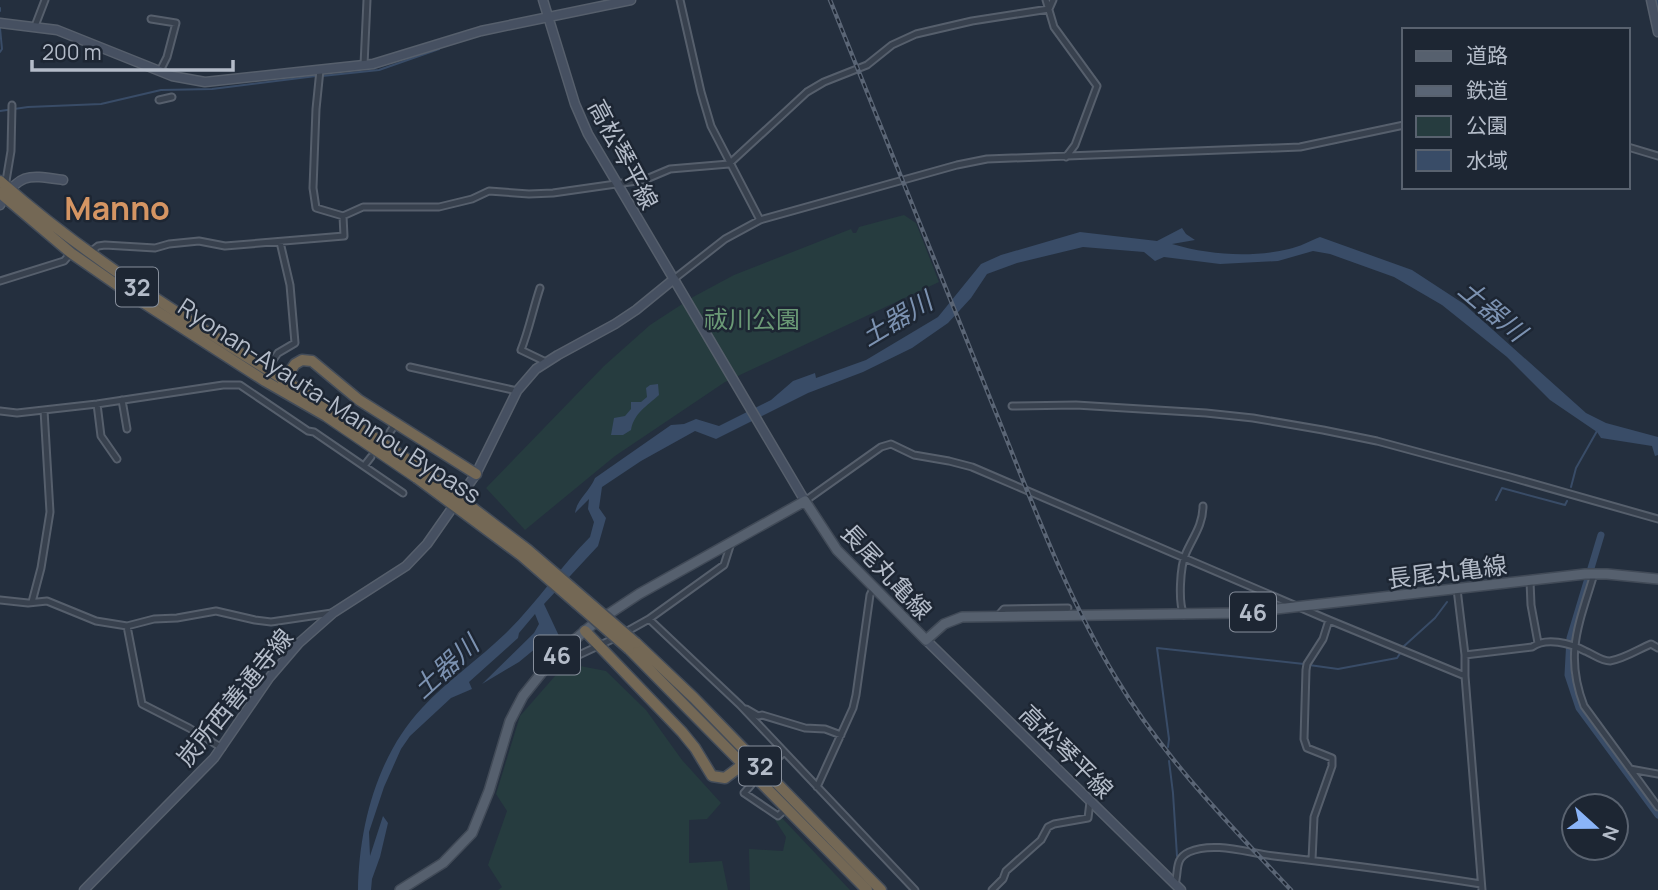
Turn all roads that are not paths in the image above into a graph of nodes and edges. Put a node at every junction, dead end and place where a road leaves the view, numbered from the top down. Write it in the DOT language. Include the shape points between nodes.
graph roads {
  1 [pos="45,0"];
  2 [pos="367,0"];
  3 [pos="544,0"];
  4 [pos="631,0"];
  5 [pos="680,0"];
  6 [pos="1046,0"];
  7 [pos="1052,0"];
  8 [pos="1651,0"];
  9 [pos="1049,9"];
  10 [pos="548,17"];
  11 [pos="151,19"];
  12 [pos="0,23"];
  13 [pos="36,26"];
  14 [pos="1658,33"];
  15 [pos="365,65"];
  16 [pos="160,71"];
  17 [pos="321,74"];
  18 [pos="172,97"];
  19 [pos="159,100"];
  20 [pos="12,108"];
  21 [pos="1402,125"];
  22 [pos="1630,147"];
  23 [pos="1658,156"];
  24 [pos="1066,157"];
  25 [pos="729,164"];
  26 [pos="63,180"];
  27 [pos="616,185"];
  28 [pos="4,192"];
  29 [pos="344,216"];
  30 [pos="760,220"];
  31 [pos="280,242"];
  32 [pos="71,253"];
  33 [pos="89,253"];
  34 [pos="674,279"];
  35 [pos="0,281"];
  36 [pos="540,288"];
  37 [pos="272,360"];
  38 [pos="546,362"];
  39 [pos="410,367"];
  40 [pos="282,384"];
  41 [pos="257,386"];
  42 [pos="517,391"];
  43 [pos="252,394"];
  44 [pos="122,400"];
  45 [pos="97,404"];
  46 [pos="1012,406"];
  47 [pos="44,410"];
  48 [pos="0,411"];
  49 [pos="127,429"];
  50 [pos="371,457"];
  51 [pos="117,459"];
  52 [pos="365,466"];
  53 [pos="476,474"];
  54 [pos="403,493"];
  55 [pos="803,497"];
  56 [pos="1203,506"];
  57 [pos="1658,519"];
  58 [pos="732,541"];
  59 [pos="1185,557"];
  60 [pos="1590,574"];
  61 [pos="1658,579"];
  62 [pos="1530,580"];
  63 [pos="873,589"];
  64 [pos="1457,589"];
  65 [pos="0,600"];
  66 [pos="32,602"];
  67 [pos="1301,607"];
  68 [pos="1068,608"];
  69 [pos="333,613"];
  70 [pos="1184,615"];
  71 [pos="998,616"];
  72 [pos="649,619"];
  73 [pos="1329,620"];
  74 [pos="127,626"];
  75 [pos="585,631"];
  76 [pos="926,640"];
  77 [pos="1538,643"];
  78 [pos="600,646"];
  79 [pos="1571,646"];
  80 [pos="1658,648"];
  81 [pos="1465,655"];
  82 [pos="542,672"];
  83 [pos="1465,676"];
  84 [pos="740,705"];
  85 [pos="841,736"];
  86 [pos="222,748"];
  87 [pos="784,752"];
  88 [pos="776,760"];
  89 [pos="747,761"];
  90 [pos="1630,769"];
  91 [pos="1658,774"];
  92 [pos="751,785"];
  93 [pos="817,787"];
  94 [pos="1090,802"];
  95 [pos="1658,807"];
  96 [pos="787,808"];
  97 [pos="1312,860"];
  98 [pos="1482,887"];
  99 [pos="871,888"];
  100 [pos="1179,888"];
  101 [pos="914,889"];
  102 [pos="84,890"];
  103 [pos="400,890"];
  104 [pos="992,890"];
  1 -- 13 [label="street"];
  2 -- 15 [label="street"];
  3 -- 10 [label="main road, 高松琴平線"];
  4 -- 10 [label="main road"];
  5 -- 25 [label="street" via="704,104"];
  6 -- 9 [label="street"];
  7 -- 9 [label="street"];
  8 -- 14 [label="main road"];
  9 -- 24 [label="street" via="1054,27 1097,86"];
  9 -- 25 [label="street" via="916,34 867,65 807,92"];
  10 -- 15 [label="main road"];
  10 -- 27 [label="main road, 高松琴平線" via="581,119"];
  11 -- 16 [label="street" via="176,23"];
  12 -- 13 [label="main road"];
  13 -- 16 [label="main road" via="74,35"];
  15 -- 17 [label="main road"];
  16 -- 17 [label="main road" via="205,82"];
  17 -- 29 [label="street" via="314,203 322,212"];
  18 -- 19 [label="street"];
  20 -- 28 [label="street"];
  21 -- 24 [label="street" via="1300,147"];
  22 -- 23 [label="street"];
  24 -- 30 [label="street" via="987,159 957,165"];
  25 -- 27 [label="street" via="670,169"];
  25 -- 30 [label="street"];
  26 -- 28 [label="main road" via="29,176"];
  27 -- 29 [label="street" via="529,194 489,191 439,207 363,206"];
  27 -- 34 [label="main road, 高松琴平線"];
  28 -- 32 [label="highway, Ryonan-Ayauta-Mannou Bypass / 32"];
  28 -- 33 [label="highway, Ryonan-Ayauta-Mannou Bypass / 32"];
  29 -- 31 [label="street" via="344,236"];
  30 -- 34 [label="street" via="725,239"];
  31 -- 33 [label="street" via="225,246 199,242 155,248 105,245"];
  31 -- 37 [label="street" via="290,285 295,343"];
  32 -- 35 [label="street" via="64,261"];
  32 -- 40 [label="highway, Ryonan-Ayauta-Mannou Bypass / 32" via="165,317"];
  33 -- 40 [label="highway, Ryonan-Ayauta-Mannou Bypass / 32"];
  34 -- 38 [label="main road, 炭所西善通寺線" via="624,318"];
  34 -- 55 [label="main road"];
  36 -- 38 [label="street" via="528,341 521,350"];
  38 -- 42 [label="main road, 炭所西善通寺線"];
  39 -- 42 [label="street"];
  40 -- 53 [label="highway" via="298,362 312,361 393,428"];
  40 -- 89 [label="highway, Ryonan-Ayauta-Mannou Bypass / 32, bridge" via="421,474 633,646"];
  41 -- 43 [label="street"];
  42 -- 53 [label="main road, 炭所西善通寺線"];
  43 -- 44 [label="street" via="233,384"];
  43 -- 52 [label="street"];
  44 -- 45 [label="street"];
  44 -- 49 [label="street"];
  45 -- 47 [label="street"];
  45 -- 51 [label="street" via="101,436"];
  46 -- 57 [label="street" via="1206,413 1312,428 1377,441"];
  47 -- 48 [label="street"];
  47 -- 66 [label="street" via="50,512"];
  50 -- 52 [label="street"];
  52 -- 54 [label="street"];
  53 -- 69 [label="main road, 炭所西善通寺線" via="416,556"];
  55 -- 58 [label="main road, 46"];
  55 -- 59 [label="street" via="891,444 914,455 972,467"];
  55 -- 63 [label="main road, 長尾丸亀線" via="836,550"];
  56 -- 59 [label="street" via="1195,540"];
  58 -- 72 [label="street" via="724,565"];
  58 -- 75 [label="main road, 46"];
  59 -- 67 [label="street"];
  59 -- 70 [label="street" via="1181,580"];
  60 -- 61 [label="main road, 長尾丸亀線 / 46"];
  60 -- 62 [label="main road, 長尾丸亀線 / 46"];
  60 -- 79 [label="street"];
  62 -- 64 [label="main road, 長尾丸亀線 / 46"];
  62 -- 77 [label="street"];
  63 -- 76 [label="main road, 長尾丸亀線"];
  63 -- 85 [label="street" via="856,695"];
  64 -- 67 [label="main road, 長尾丸亀線 / 46"];
  64 -- 81 [label="street"];
  65 -- 66 [label="street"];
  66 -- 74 [label="street" via="47,601 96,621"];
  67 -- 70 [label="main road, 長尾丸亀線 / 46"];
  67 -- 73 [label="street"];
  68 -- 71 [label="street" via="1004,609"];
  69 -- 74 [label="street" via="271,622 216,611"];
  69 -- 86 [label="main road, 炭所西善通寺線" via="269,678"];
  70 -- 71 [label="main road, 長尾丸亀線 / 46"];
  71 -- 76 [label="main road, 長尾丸亀線 / 46" via="950,620"];
  72 -- 78 [label="street"];
  72 -- 84 [label="street"];
  73 -- 83 [label="street"];
  73 -- 97 [label="street" via="1306,670 1304,739 1307,748 1332,758 1314,817"];
  74 -- 86 [label="street" via="142,704"];
  75 -- 78 [label="highway"];
  75 -- 82 [label="main road, 46"];
  76 -- 94 [label="main road, 高松琴平線"];
  77 -- 79 [label="street"];
  77 -- 81 [label="street"];
  78 -- 82 [label="street"];
  78 -- 89 [label="highway" via="682,732 712,776 725,778"];
  79 -- 80 [label="street" via="1611,661 1651,643"];
  79 -- 90 [label="street" via="1584,706"];
  81 -- 83 [label="street"];
  82 -- 103 [label="main road, 46" via="510,721 472,833 443,863"];
  83 -- 98 [label="street"];
  84 -- 85 [label="street" via="758,716"];
  84 -- 87 [label="street"];
  85 -- 93 [label="street"];
  86 -- 102 [label="main road, 炭所西善通寺線"];
  87 -- 88 [label="street"];
  87 -- 93 [label="street"];
  89 -- 96 [label="highway, Ryonan-Ayauta-Mannou Bypass / 32"];
  89 -- 99 [label="highway, Ryonan-Ayauta-Mannou Bypass / 32"];
  90 -- 91 [label="street"];
  90 -- 95 [label="street"];
  92 -- 96 [label="street" via="744,793 778,816"];
  93 -- 101 [label="street"];
  94 -- 100 [label="main road, 高松琴平線"];
  94 -- 104 [label="street" via="1088,818 1048,827"];
  96 -- 99 [label="highway, Ryonan-Ayauta-Mannou Bypass / 32"];
  97 -- 98 [label="street"];
  97 -- 100 [label="street" via="1202,849 1189,852 1178,862"];
}
